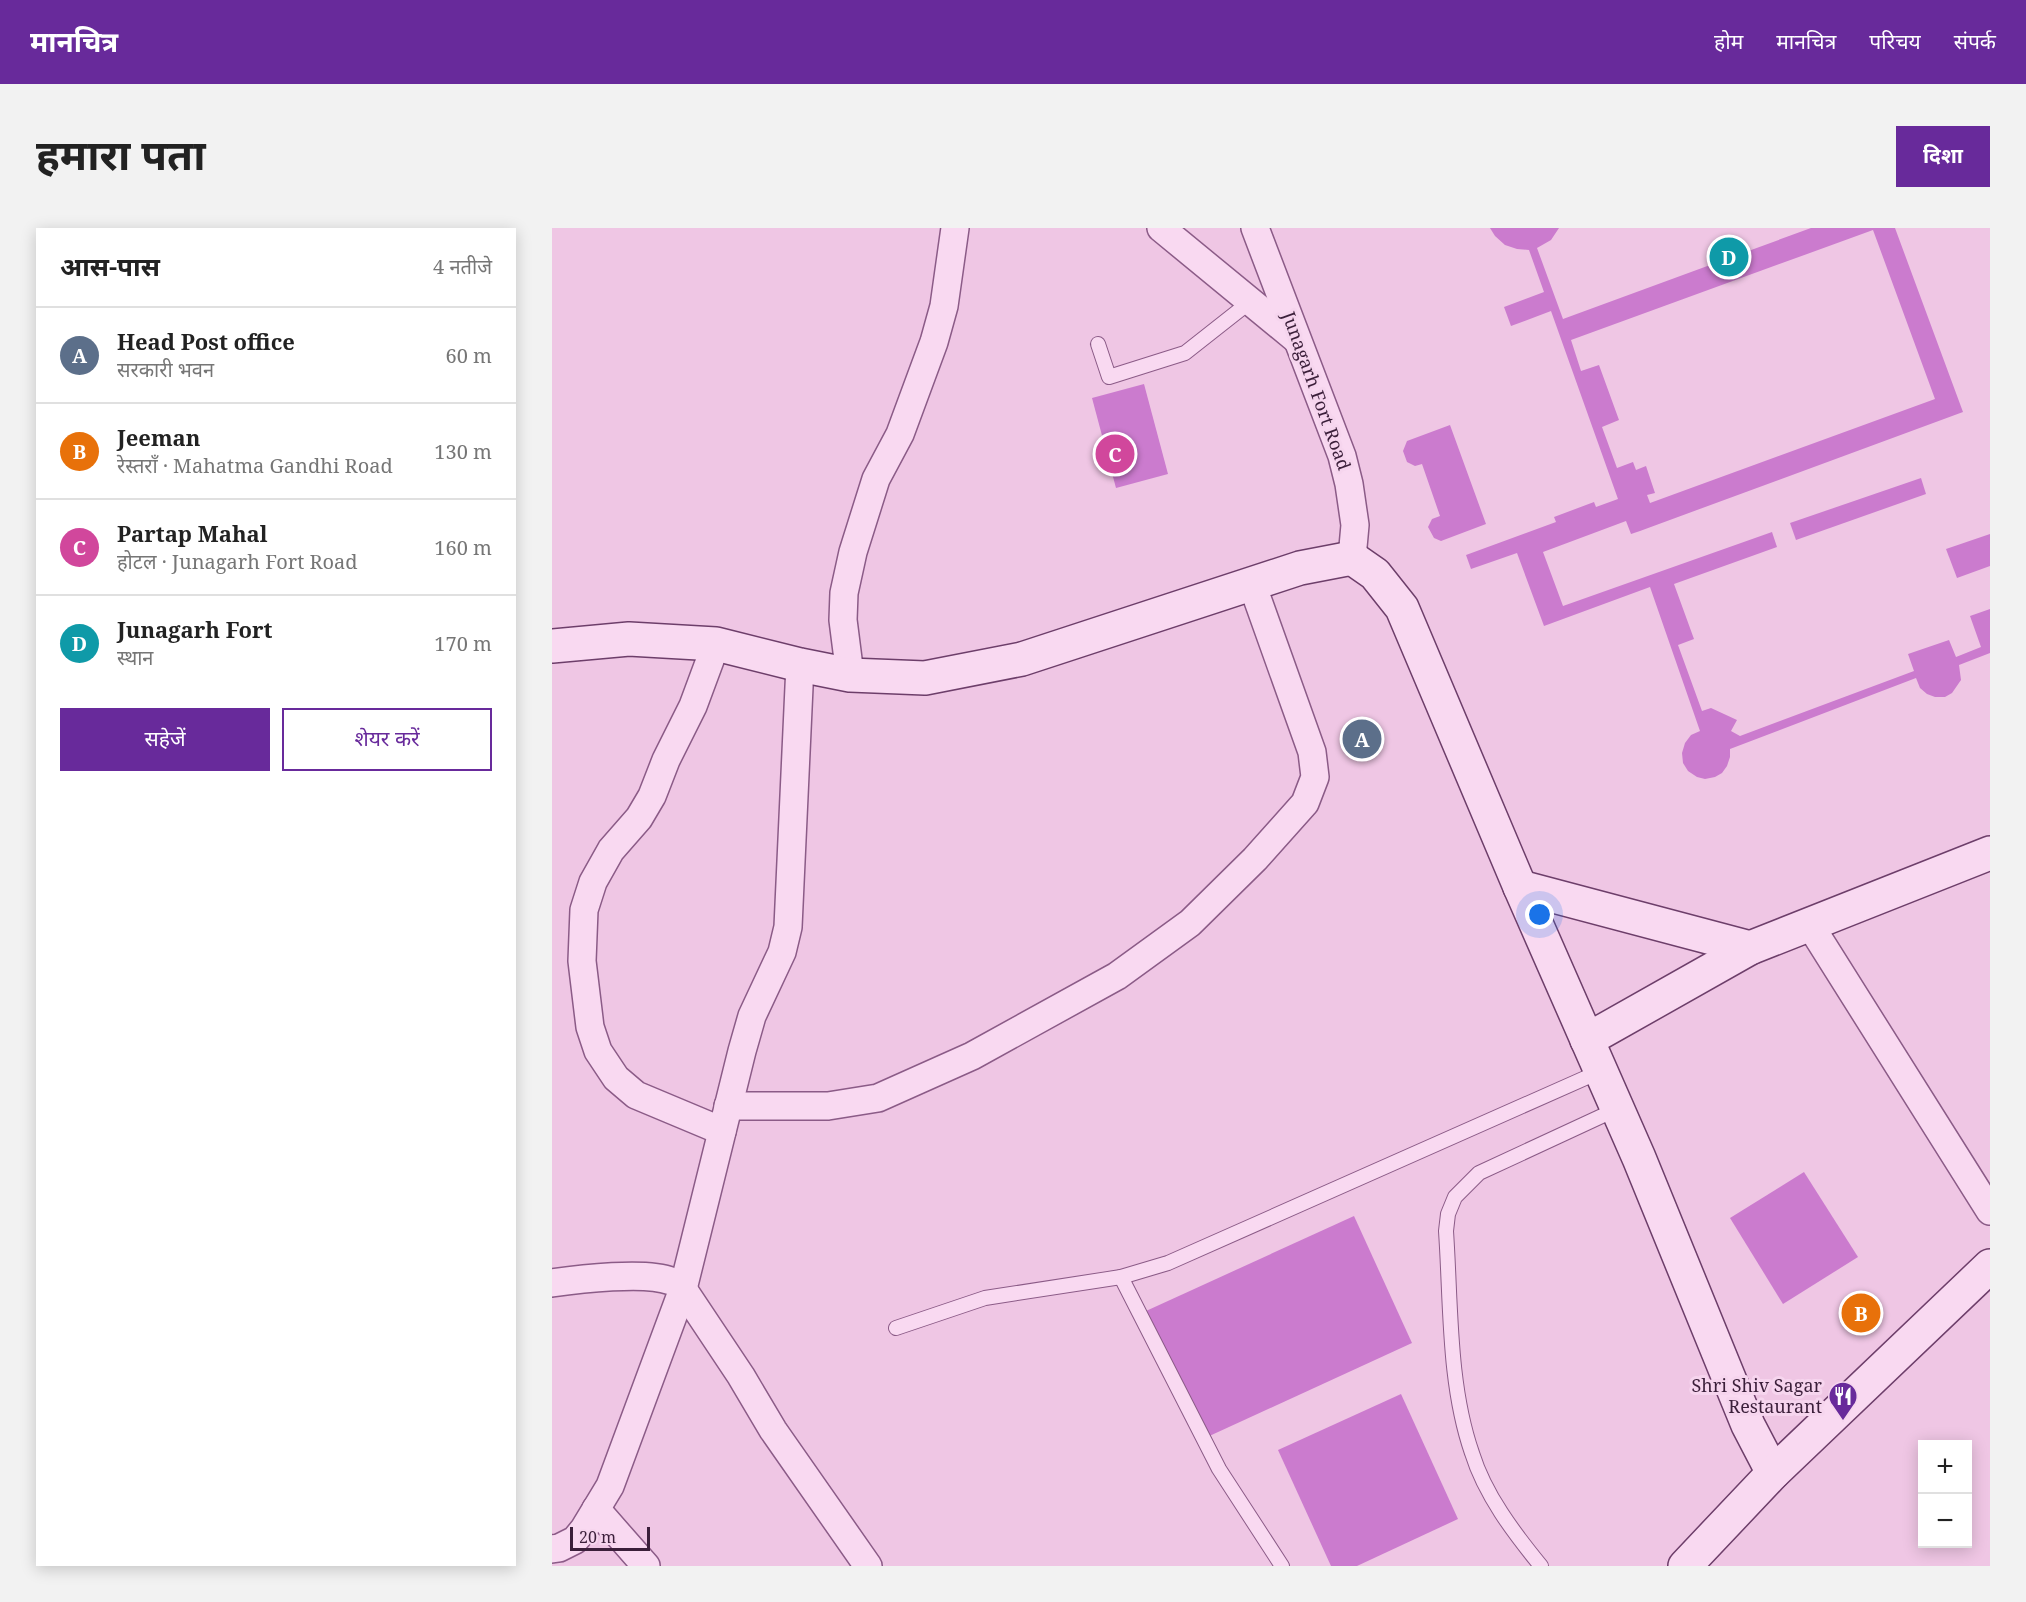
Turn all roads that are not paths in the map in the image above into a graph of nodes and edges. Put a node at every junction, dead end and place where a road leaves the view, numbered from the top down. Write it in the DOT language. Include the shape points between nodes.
graph roads {
  1 [pos="955,228"];
  2 [pos="1161,228"];
  3 [pos="1255,228"];
  4 [pos="1251,301"];
  5 [pos="1297,340"];
  6 [pos="1098,344"];
  7 [pos="1352,558"];
  8 [pos="1252,584"];
  9 [pos="716,644"];
  10 [pos="552,646"];
  11 [pos="800,666"];
  12 [pos="850,675"];
  13 [pos="1990,853"];
  14 [pos="1520,887"];
  15 [pos="1810,925"];
  16 [pos="1750,948"];
  17 [pos="1587,1040"];
  18 [pos="1601,1071"];
  19 [pos="1617,1109"];
  20 [pos="725,1119"];
  21 [pos="1990,1211"];
  22 [pos="1121,1276"];
  23 [pos="1986,1277"];
  24 [pos="552,1283"];
  25 [pos="683,1288"];
  26 [pos="896,1328"];
  27 [pos="1773,1473"];
  28 [pos="596,1509"];
  29 [pos="558,1554"];
  30 [pos="646,1566"];
  31 [pos="868,1566"];
  32 [pos="1282,1566"];
  33 [pos="1541,1566"];
  34 [pos="1685,1566"];
  1 -- 12 [label="street" via="944,306 934,342 900,434 876,479 853,552 843,620"];
  2 -- 4 [label="street"];
  3 -- 5 [label="street, Junagarh Fort Road"];
  4 -- 5 [label="street"];
  4 -- 6 [label="lane" via="1185,352 1109,377"];
  5 -- 7 [label="street, Junagarh Fort Road" via="1342,456 1355,525"];
  7 -- 8 [label="street" via="1300,568"];
  7 -- 14 [label="street" via="1375,574 1402,608"];
  8 -- 12 [label="street" via="1022,659 925,678"];
  8 -- 20 [label="street" via="1312,752 1315,777 1305,803 1223,892 1190,923 1117,976 913,1084 878,1098"];
  9 -- 10 [label="street" via="629,639"];
  9 -- 11 [label="street"];
  9 -- 20 [label="street" via="652,796 611,850 593,882 584,910 582,961 590,1027 598,1051 616,1078 636,1095"];
  11 -- 12 [label="street"];
  11 -- 20 [label="street" via="788,927 782,952 752,1016"];
  13 -- 15 [label="street"];
  14 -- 16 [label="street"];
  14 -- 17 [label="street"];
  15 -- 16 [label="street"];
  15 -- 21 [label="street"];
  16 -- 17 [label="street"];
  17 -- 18 [label="street"];
  18 -- 19 [label="street"];
  18 -- 22 [label="lane" via="1168,1263"];
  19 -- 27 [label="street" via="1748,1425"];
  19 -- 33 [label="lane" via="1479,1173 1455,1197 1448,1214 1456,1383 1472,1455 1515,1535"];
  20 -- 25 [label="street"];
  22 -- 26 [label="lane" via="985,1298"];
  22 -- 32 [label="lane" via="1219,1469"];
  23 -- 27 [label="street"];
  24 -- 25 [label="street" via="654,1277"];
  25 -- 28 [label="street" via="610,1486"];
  25 -- 31 [label="street" via="779,1439"];
  27 -- 34 [label="street"];
  28 -- 29 [label="street" via="575,1540"];
  28 -- 30 [label="street"];
}
